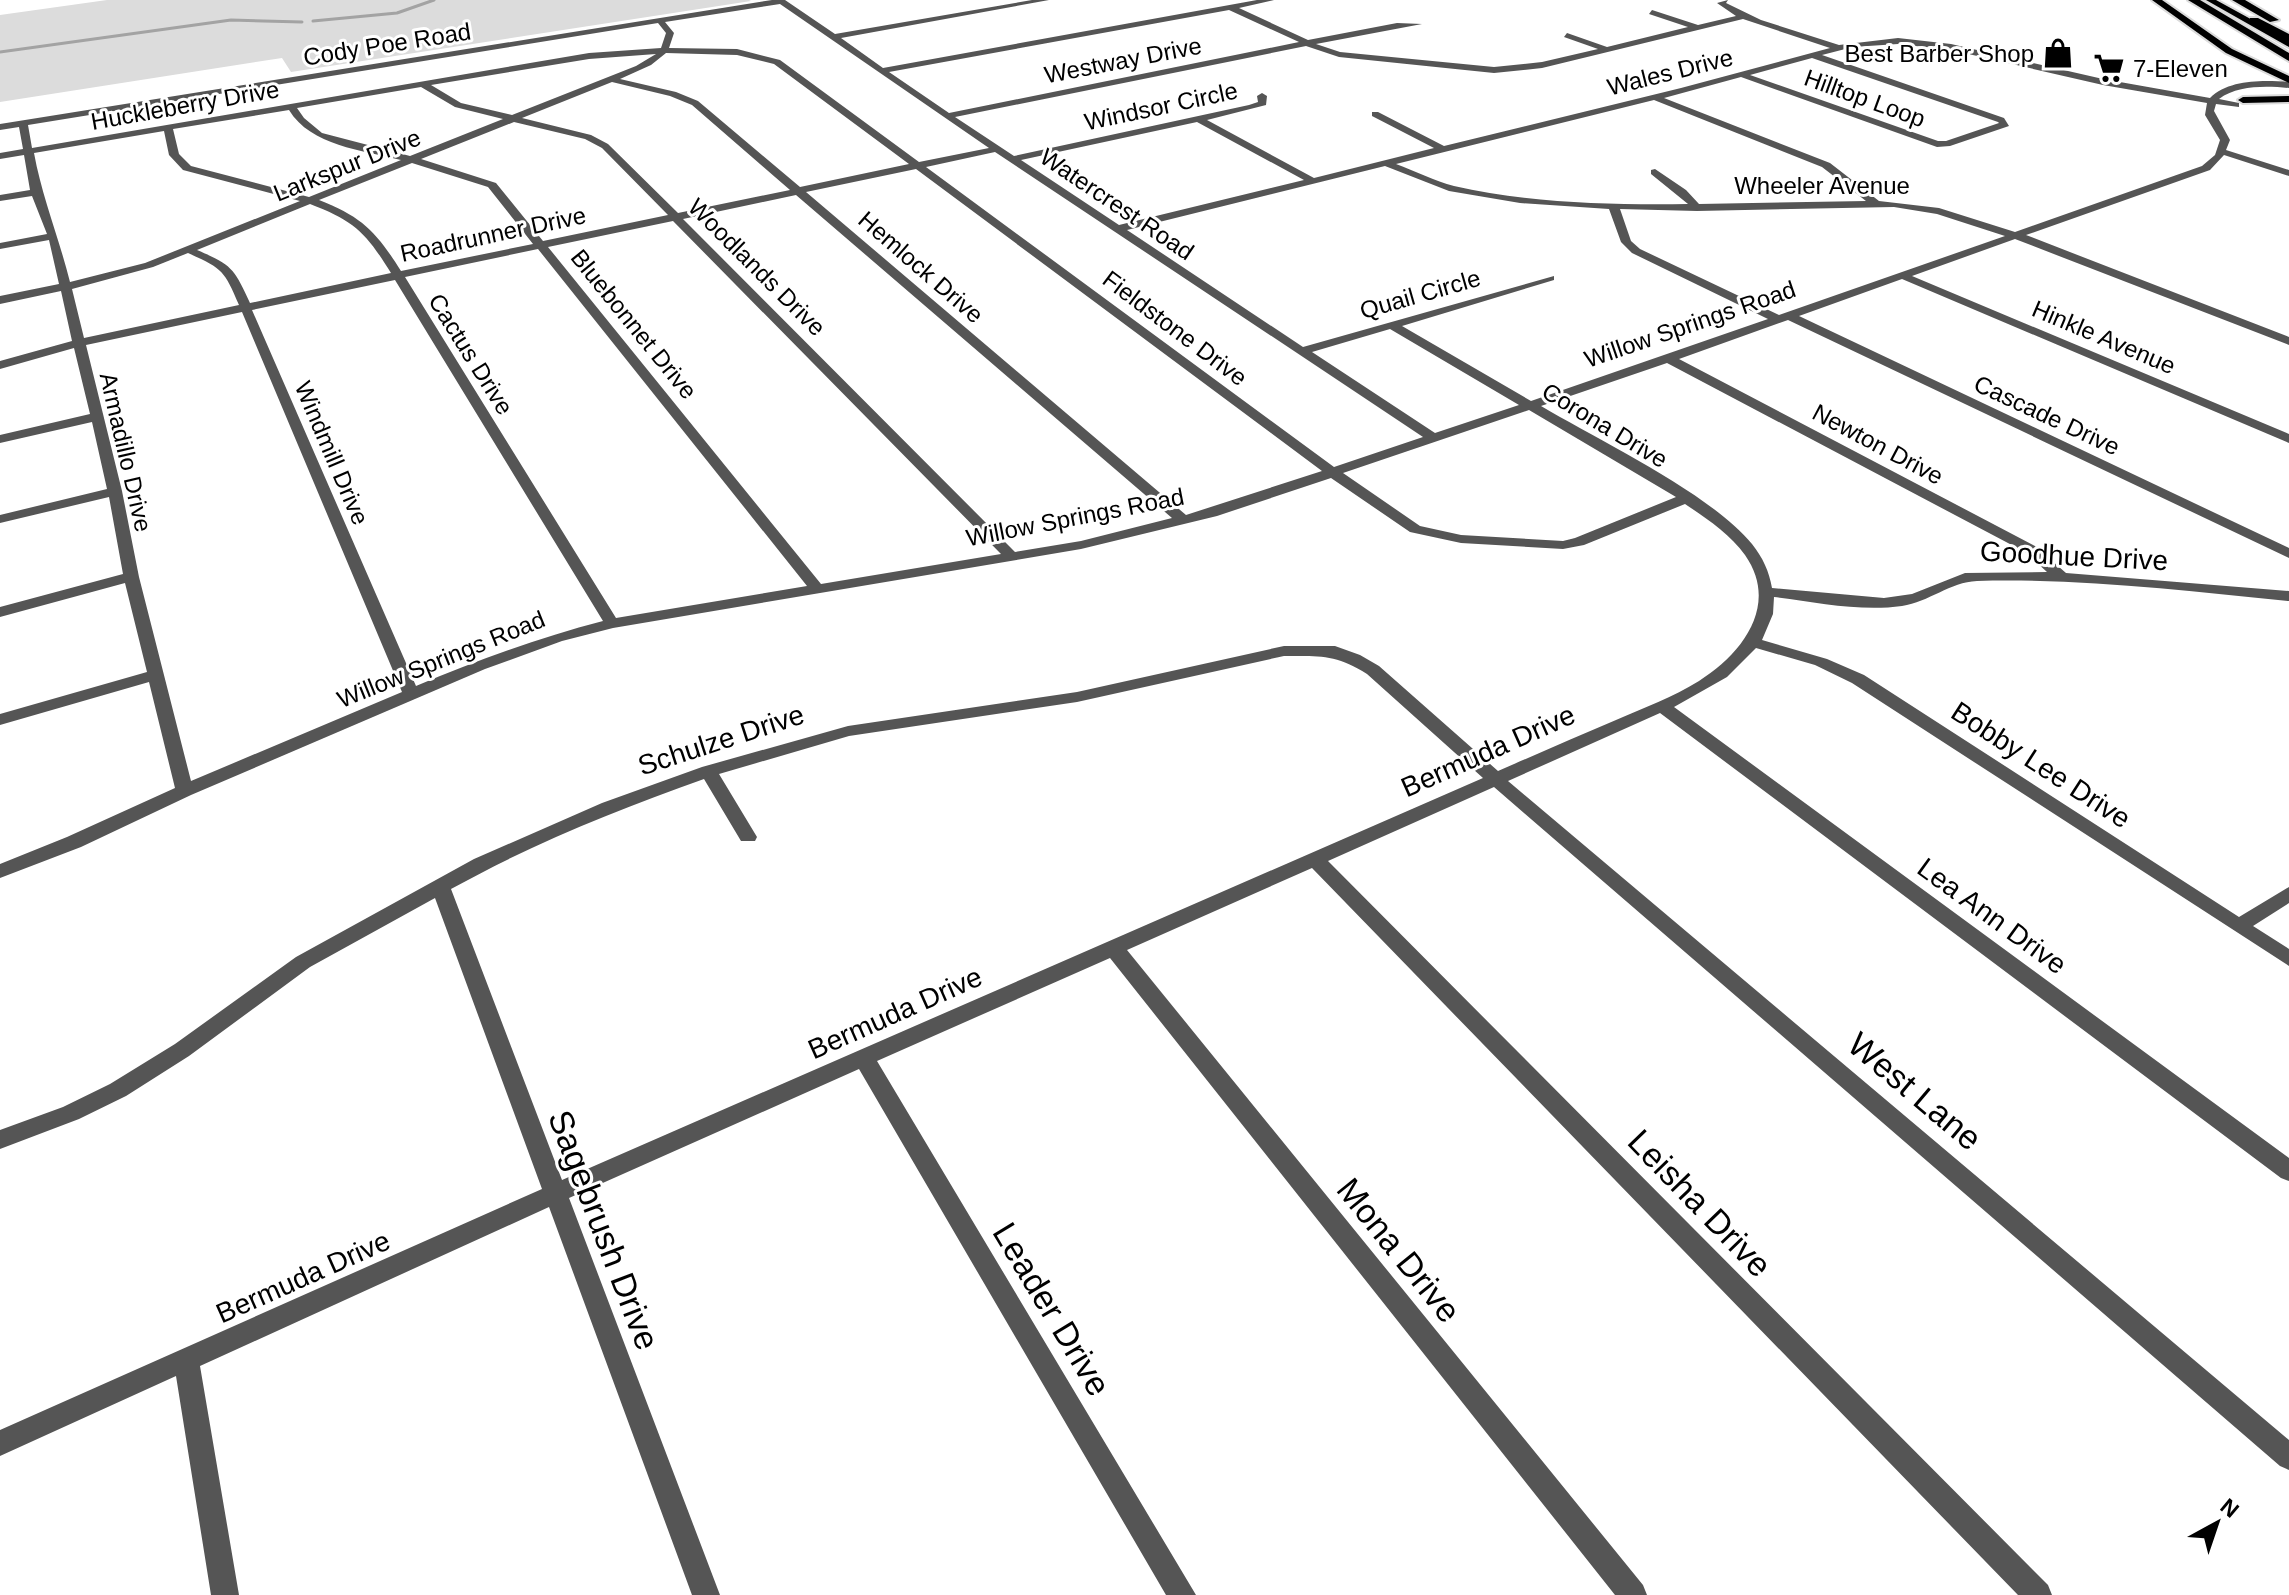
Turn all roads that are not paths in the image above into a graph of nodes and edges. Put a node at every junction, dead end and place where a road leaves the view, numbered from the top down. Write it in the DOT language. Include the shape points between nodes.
graph roads {
  1 [pos="781,0"];
  2 [pos="1045,0"];
  3 [pos="1270,0"];
  4 [pos="1724,0"];
  5 [pos="2156,0"];
  6 [pos="2193,0"];
  7 [pos="2210,0"];
  8 [pos="2217,0"];
  9 [pos="2237,0"];
  10 [pos="2260,0"];
  11 [pos="1230,7"];
  12 [pos="1652,12"];
  13 [pos="2289,15"];
  14 [pos="1745,16"];
  15 [pos="659,20"];
  16 [pos="1418,24"];
  17 [pos="1698,27"];
  18 [pos="2289,28"];
  19 [pos="1567,35"];
  20 [pos="835,37"];
  21 [pos="2289,38"];
  22 [pos="1307,44"];
  23 [pos="2289,44"];
  24 [pos="1840,48"];
  25 [pos="1606,49"];
  26 [pos="662,52"];
  27 [pos="1813,55"];
  28 [pos="2289,58"];
  29 [pos="2249,61"];
  30 [pos="885,70"];
  31 [pos="1743,75"];
  32 [pos="611,79"];
  33 [pos="2289,83"];
  34 [pos="2256,84"];
  35 [pos="424,85"];
  36 [pos="1262,96"];
  37 [pos="1654,97"];
  38 [pos="2289,99"];
  39 [pos="2212,101"];
  40 [pos="2236,105"];
  41 [pos="292,107"];
  42 [pos="1375,114"];
  43 [pos="947,116"];
  44 [pos="1199,119"];
  45 [pos="512,120"];
  46 [pos="23,124"];
  47 [pos="0,127"];
  48 [pos="168,128"];
  49 [pos="997,149"];
  50 [pos="1443,149"];
  51 [pos="2221,151"];
  52 [pos="27,152"];
  53 [pos="0,156"];
  54 [pos="1014,159"];
  55 [pos="412,160"];
  56 [pos="1386,163"];
  57 [pos="920,165"];
  58 [pos="1655,172"];
  59 [pos="2289,173"];
  60 [pos="1313,181"];
  61 [pos="798,190"];
  62 [pos="36,192"];
  63 [pos="0,198"];
  64 [pos="307,202"];
  65 [pos="1876,204"];
  66 [pos="1614,208"];
  67 [pos="1697,208"];
  68 [pos="677,217"];
  69 [pos="1118,229"];
  70 [pos="53,236"];
  71 [pos="2017,236"];
  72 [pos="0,246"];
  73 [pos="543,246"];
  74 [pos="189,250"];
  75 [pos="1901,275"];
  76 [pos="398,277"];
  77 [pos="1550,278"];
  78 [pos="64,287"];
  79 [pos="0,300"];
  80 [pos="247,309"];
  81 [pos="1782,317"];
  82 [pos="1392,325"];
  83 [pos="2289,341"];
  84 [pos="78,343"];
  85 [pos="1302,351"];
  86 [pos="1668,358"];
  87 [pos="0,365"];
  88 [pos="1530,405"];
  89 [pos="95,417"];
  90 [pos="1433,438"];
  91 [pos="0,439"];
  92 [pos="2289,439"];
  93 [pos="1332,472"];
  94 [pos="115,491"];
  95 [pos="1686,498"];
  96 [pos="0,519"];
  97 [pos="1184,521"];
  98 [pos="2289,554"];
  99 [pos="1011,556"];
  100 [pos="131,577"];
  101 [pos="2061,577"];
  102 [pos="817,588"];
  103 [pos="1765,592"];
  104 [pos="2289,596"];
  105 [pos="0,612"];
  106 [pos="612,623"];
  107 [pos="1752,642"];
  108 [pos="155,675"];
  109 [pos="411,694"];
  110 [pos="1661,706"];
  111 [pos="0,720"];
  112 [pos="708,771"];
  113 [pos="1494,778"];
  114 [pos="185,791"];
  115 [pos="748,837"];
  116 [pos="1314,858"];
  117 [pos="0,871"];
  118 [pos="441,888"];
  119 [pos="2289,894"];
  120 [pos="2239,926"];
  121 [pos="1113,947"];
  122 [pos="2289,959"];
  123 [pos="864,1058"];
  124 [pos="0,1140"];
  125 [pos="2289,1171"];
  126 [pos="554,1194"];
  127 [pos="186,1360"];
  128 [pos="0,1443"];
  129 [pos="2289,1457"];
  130 [pos="225,1595"];
  131 [pos="706,1595"];
  132 [pos="1182,1595"];
  133 [pos="1633,1595"];
  134 [pos="2038,1595"];
  1 -- 15 [label="street, Cody Poe Road"];
  1 -- 20 [label="street, Watercrest Road"];
  2 -- 20 [label="street"];
  3 -- 11 [label="street"];
  4 -- 14 [label="street" via="1725,7"];
  5 -- 29 [label="main road"];
  6 -- 28 [label="highway"];
  7 -- 23 [label="main road"];
  8 -- 21 [label="highway"];
  9 -- 18 [label="highway"];
  10 -- 13 [label="highway"];
  11 -- 22 [label="street"];
  11 -- 30 [label="street"];
  12 -- 17 [label="street"];
  14 -- 17 [label="street"];
  14 -- 24 [label="street"];
  15 -- 26 [label="street" via="670,33"];
  15 -- 46 [label="street, Cody Poe Road"];
  16 -- 22 [label="street, Westway Drive"];
  17 -- 25 [label="street"];
  19 -- 25 [label="street"];
  20 -- 30 [label="street, Watercrest Road"];
  22 -- 25 [label="street" via="1364,58 1494,70"];
  22 -- 43 [label="street, Westway Drive"];
  24 -- 27 [label="street, Wales Drive"];
  24 -- 39 [label="street, Wales Drive" via="1887,41 1932,44"];
  26 -- 32 [label="street, Larkspur Drive"];
  26 -- 35 [label="street, Huckleberry Drive" via="589,56"];
  26 -- 57 [label="street, Fieldstone Drive" via="746,53 771,59"];
  27 -- 31 [label="street, Wales Drive"];
  27 -- 31 [label="street, Hilltop Loop" via="2006,124 1937,144"];
  29 -- 33 [label="main road"];
  29 -- 34 [label="main road" via="2262,75"];
  30 -- 43 [label="street, Watercrest Road"];
  31 -- 37 [label="street, Wales Drive"];
  32 -- 45 [label="street, Larkspur Drive"];
  32 -- 61 [label="street, Hemlock Drive" via="695,103"];
  33 -- 34 [label="street"];
  33 -- 40 [label="street"];
  34 -- 39 [label="street" via="2228,90"];
  35 -- 41 [label="street, Huckleberry Drive"];
  35 -- 45 [label="street, Woodlands Drive" via="458,105"];
  36 -- 44 [label="street, Windsor Circle" via="1263,103"];
  37 -- 50 [label="street, Wales Drive"];
  37 -- 65 [label="street" via="1834,169"];
  38 -- 40 [label="main road"];
  39 -- 40 [label="street, Wales Drive"];
  39 -- 51 [label="street" via="2212,120 2222,128 2225,140"];
  41 -- 48 [label="street, Huckleberry Drive"];
  41 -- 55 [label="street, Bluebonnet Drive" via="319,135"];
  42 -- 50 [label="street"];
  43 -- 49 [label="street, Watercrest Road"];
  44 -- 54 [label="street, Windsor Circle"];
  44 -- 60 [label="street"];
  45 -- 55 [label="street, Larkspur Drive"];
  45 -- 68 [label="street, Woodlands Drive" via="588,137 605,146"];
  46 -- 47 [label="street, Cody Poe Road"];
  46 -- 52 [label="street, Armadillo Drive"];
  48 -- 52 [label="street, Huckleberry Drive"];
  48 -- 64 [label="street, Cactus Drive" via="174,155 187,168"];
  49 -- 54 [label="street, Watercrest Road"];
  49 -- 57 [label="street, Roadrunner Drive"];
  50 -- 56 [label="street, Wales Drive"];
  51 -- 59 [label="street"];
  51 -- 71 [label="street, Willow Springs Road" via="2206,168"];
  52 -- 53 [label="street, Huckleberry Drive"];
  52 -- 62 [label="street, Armadillo Drive"];
  54 -- 69 [label="street, Watercrest Road"];
  55 -- 64 [label="street, Larkspur Drive"];
  55 -- 73 [label="street, Bluebonnet Drive" via="492,185"];
  56 -- 60 [label="street, Wales Drive"];
  56 -- 66 [label="street, Wheeler Avenue" via="1485,197"];
  57 -- 61 [label="street, Roadrunner Drive"];
  57 -- 93 [label="street, Fieldstone Drive"];
  58 -- 67 [label="street"];
  60 -- 69 [label="street, Wales Drive"];
  61 -- 68 [label="street, Roadrunner Drive"];
  61 -- 97 [label="street, Hemlock Drive"];
  62 -- 63 [label="street"];
  62 -- 70 [label="street, Armadillo Drive"];
  64 -- 74 [label="street, Larkspur Drive"];
  64 -- 76 [label="street, Cactus Drive" via="359,221"];
  65 -- 67 [label="street, Wheeler Avenue"];
  65 -- 71 [label="street, Wheeler Avenue" via="1939,211"];
  66 -- 67 [label="street, Wheeler Avenue"];
  66 -- 81 [label="street, Cascade Drive" via="1626,242 1636,251"];
  68 -- 73 [label="street, Roadrunner Drive"];
  68 -- 99 [label="street, Woodlands Drive"];
  69 -- 85 [label="street, Watercrest Road"];
  70 -- 72 [label="street"];
  70 -- 78 [label="street, Armadillo Drive"];
  71 -- 75 [label="street, Willow Springs Road"];
  71 -- 83 [label="street, Wheeler Avenue"];
  73 -- 76 [label="street, Roadrunner Drive"];
  73 -- 102 [label="street, Bluebonnet Drive"];
  74 -- 78 [label="street, Larkspur Drive"];
  74 -- 80 [label="street, Windmill Drive" via="227,269"];
  75 -- 81 [label="street, Willow Springs Road"];
  75 -- 92 [label="street, Hinkle Avenue"];
  76 -- 80 [label="street, Roadrunner Drive"];
  76 -- 106 [label="street, Cactus Drive"];
  77 -- 82 [label="street, Quail Circle"];
  78 -- 79 [label="street, Larkspur Drive"];
  78 -- 84 [label="street, Armadillo Drive"];
  80 -- 84 [label="street, Roadrunner Drive"];
  80 -- 109 [label="street, Windmill Drive"];
  81 -- 86 [label="street, Willow Springs Road"];
  81 -- 98 [label="street, Cascade Drive"];
  82 -- 85 [label="street, Quail Circle"];
  82 -- 88 [label="street, Corona Drive"];
  84 -- 87 [label="street, Roadrunner Drive"];
  84 -- 89 [label="street, Armadillo Drive"];
  85 -- 90 [label="street, Watercrest Road"];
  86 -- 88 [label="street, Willow Springs Road"];
  86 -- 101 [label="street, Newton Drive" via="2030,549"];
  88 -- 90 [label="street, Willow Springs Road"];
  88 -- 95 [label="street, Corona Drive"];
  89 -- 91 [label="street"];
  89 -- 94 [label="street, Armadillo Drive"];
  90 -- 93 [label="street, Willow Springs Road"];
  93 -- 95 [label="street, Fieldstone Drive" via="1415,529 1461,539 1563,545 1596,537"];
  93 -- 97 [label="street, Willow Springs Road"];
  94 -- 96 [label="street"];
  94 -- 100 [label="street, Armadillo Drive"];
  95 -- 103 [label="street, Corona Drive" via="1741,541 1762,573"];
  97 -- 99 [label="street, Willow Springs Road"];
  99 -- 102 [label="street, Willow Springs Road"];
  100 -- 105 [label="street"];
  100 -- 108 [label="street, Armadillo Drive"];
  101 -- 103 [label="street, Goodhue Drive" via="1969,577 1916,598 1883,602"];
  101 -- 104 [label="street, Goodhue Drive"];
  102 -- 106 [label="street, Willow Springs Road"];
  103 -- 107 [label="street, Bermuda Drive" via="1768,611"];
  106 -- 109 [label="street, Willow Springs Road" via="556,638"];
  107 -- 110 [label="street, Bermuda Drive" via="1707,684"];
  107 -- 120 [label="street, Bobby Lee Drive" via="1858,679"];
  108 -- 111 [label="street"];
  108 -- 114 [label="street, Armadillo Drive"];
  109 -- 114 [label="street, Willow Springs Road"];
  110 -- 113 [label="street, Bermuda Drive"];
  110 -- 125 [label="street, Lea Ann Drive"];
  112 -- 113 [label="street, Schulze Drive" via="848,731 1077,697 1316,648 1354,658 1373,670"];
  112 -- 115 [label="street"];
  112 -- 118 [label="street, Schulze Drive" via="547,833"];
  113 -- 116 [label="street, Bermuda Drive"];
  113 -- 129 [label="street, West Lane"];
  114 -- 117 [label="street, Willow Springs Road"];
  116 -- 121 [label="street, Bermuda Drive"];
  116 -- 134 [label="street, Leisha Drive"];
  118 -- 124 [label="street, Schulze Drive" via="303,962 118,1090"];
  118 -- 126 [label="street, Sagebrush Drive"];
  119 -- 120 [label="street"];
  120 -- 122 [label="street, Bobby Lee Drive"];
  121 -- 123 [label="street, Bermuda Drive"];
  121 -- 133 [label="street, Mona Drive"];
  123 -- 126 [label="street, Bermuda Drive"];
  123 -- 132 [label="street, Leader Drive"];
  126 -- 127 [label="street, Bermuda Drive"];
  126 -- 131 [label="street, Sagebrush Drive"];
  127 -- 128 [label="street, Bermuda Drive"];
  127 -- 130 [label="street"];
}
